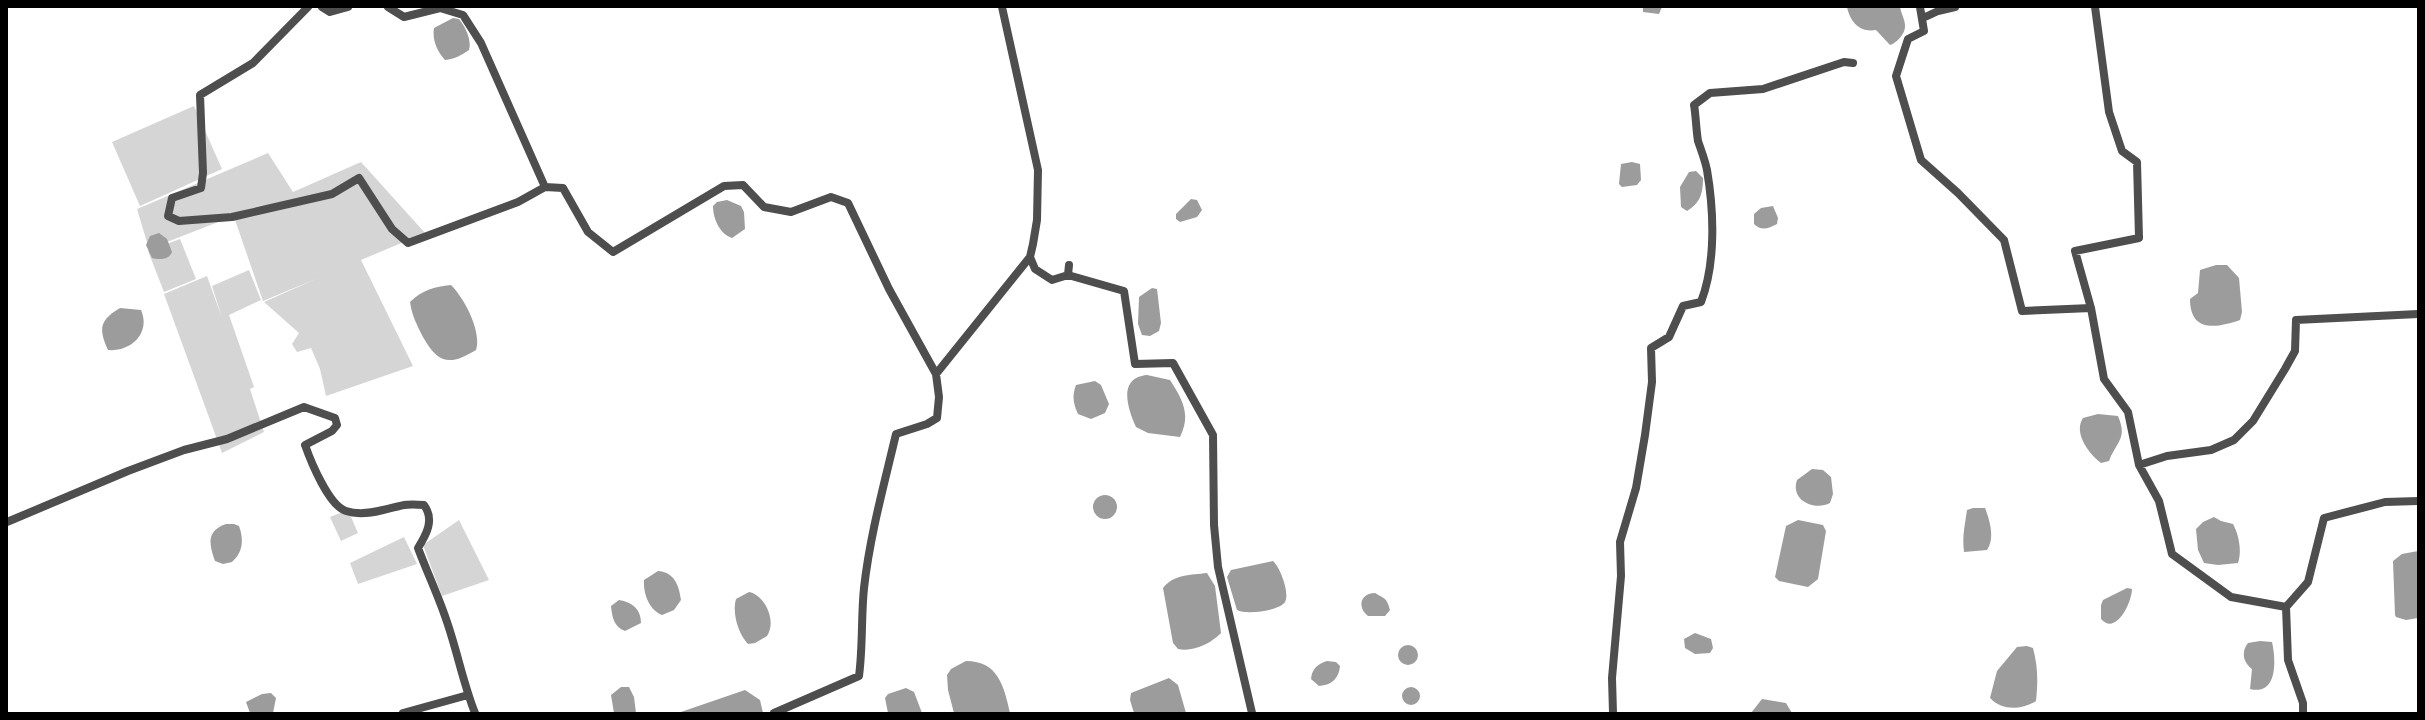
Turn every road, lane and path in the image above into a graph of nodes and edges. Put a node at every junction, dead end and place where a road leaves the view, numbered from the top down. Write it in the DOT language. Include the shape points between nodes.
graph roads {
  1 [pos="308,7"];
  2 [pos="322,7"];
  3 [pos="348,7"];
  4 [pos="388,7"];
  5 [pos="1002,7"];
  6 [pos="1920,7"];
  7 [pos="1954,7"];
  8 [pos="2095,7"];
  9 [pos="1923,18"];
  10 [pos="1853,63"];
  11 [pos="545,187"];
  12 [pos="1030,257"];
  13 [pos="1069,265"];
  14 [pos="1068,275"];
  15 [pos="2091,308"];
  16 [pos="2418,314"];
  17 [pos="936,374"];
  18 [pos="2140,465"];
  19 [pos="2418,501"];
  20 [pos="7,522"];
  21 [pos="2286,607"];
  22 [pos="468,695"];
  23 [pos="403,713"];
  24 [pos="475,713"];
  25 [pos="774,713"];
  26 [pos="1252,713"];
  27 [pos="1613,713"];
  28 [pos="2303,713"];
  1 -- 11 [label="street" via="253,63 200,95 203,173 201,188 172,198 168,216 179,221 232,217 332,194 359,178 392,229 408,243 518,202"];
  2 -- 3 [label="street" via="330,12"];
  4 -- 11 [label="street" via="404,17 440,8 463,15 481,43"];
  5 -- 12 [label="street" via="1038,170 1037,220"];
  6 -- 9 [label="street"];
  7 -- 9 [label="street"];
  8 -- 15 [label="street" via="2109,112 2122,151 2137,162 2139,238 2075,251"];
  9 -- 15 [label="street" via="1924,31 1908,39 1896,76 1921,160 2004,240 2022,310"];
  10 -- 27 [label="street" via="1844,62 1763,89 1710,93 1694,104 1698,139 1707,169 1711,206 1710,263 1701,302 1683,306 1669,337 1651,348 1652,382 1645,436 1636,488 1620,542 1621,576 1612,678"];
  11 -- 17 [label="street" via="563,188 588,232 613,252 724,186 743,185 764,208 791,212 831,197 848,204 889,289"];
  12 -- 14 [label="street" via="1035,269 1052,280"];
  12 -- 17 [label="street"];
  13 -- 14 [label="street"];
  14 -- 26 [label="street" via="1124,291 1135,364 1173,363 1213,435 1214,525 1218,567"];
  15 -- 18 [label="street" via="2104,379 2128,412"];
  16 -- 18 [label="street" via="2296,320 2295,351 2253,421 2234,440 2211,450 2167,456"];
  17 -- 25 [label="street" via="938,418 896,434 872,530 864,590 863,642 859,676"];
  18 -- 21 [label="street" via="2159,501 2172,554 2230,597"];
  19 -- 21 [label="street" via="2385,502 2324,518 2308,582"];
  20 -- 22 [label="street" via="128,471 184,450 227,439 304,406 335,418 337,425 332,431 305,445 333,502 345,511 359,514 405,503 424,505 428,511 430,522 418,548 446,618"];
  21 -- 28 [label="street" via="2288,660 2303,703"];
  22 -- 23 [label="street"];
  22 -- 24 [label="street"];
}
